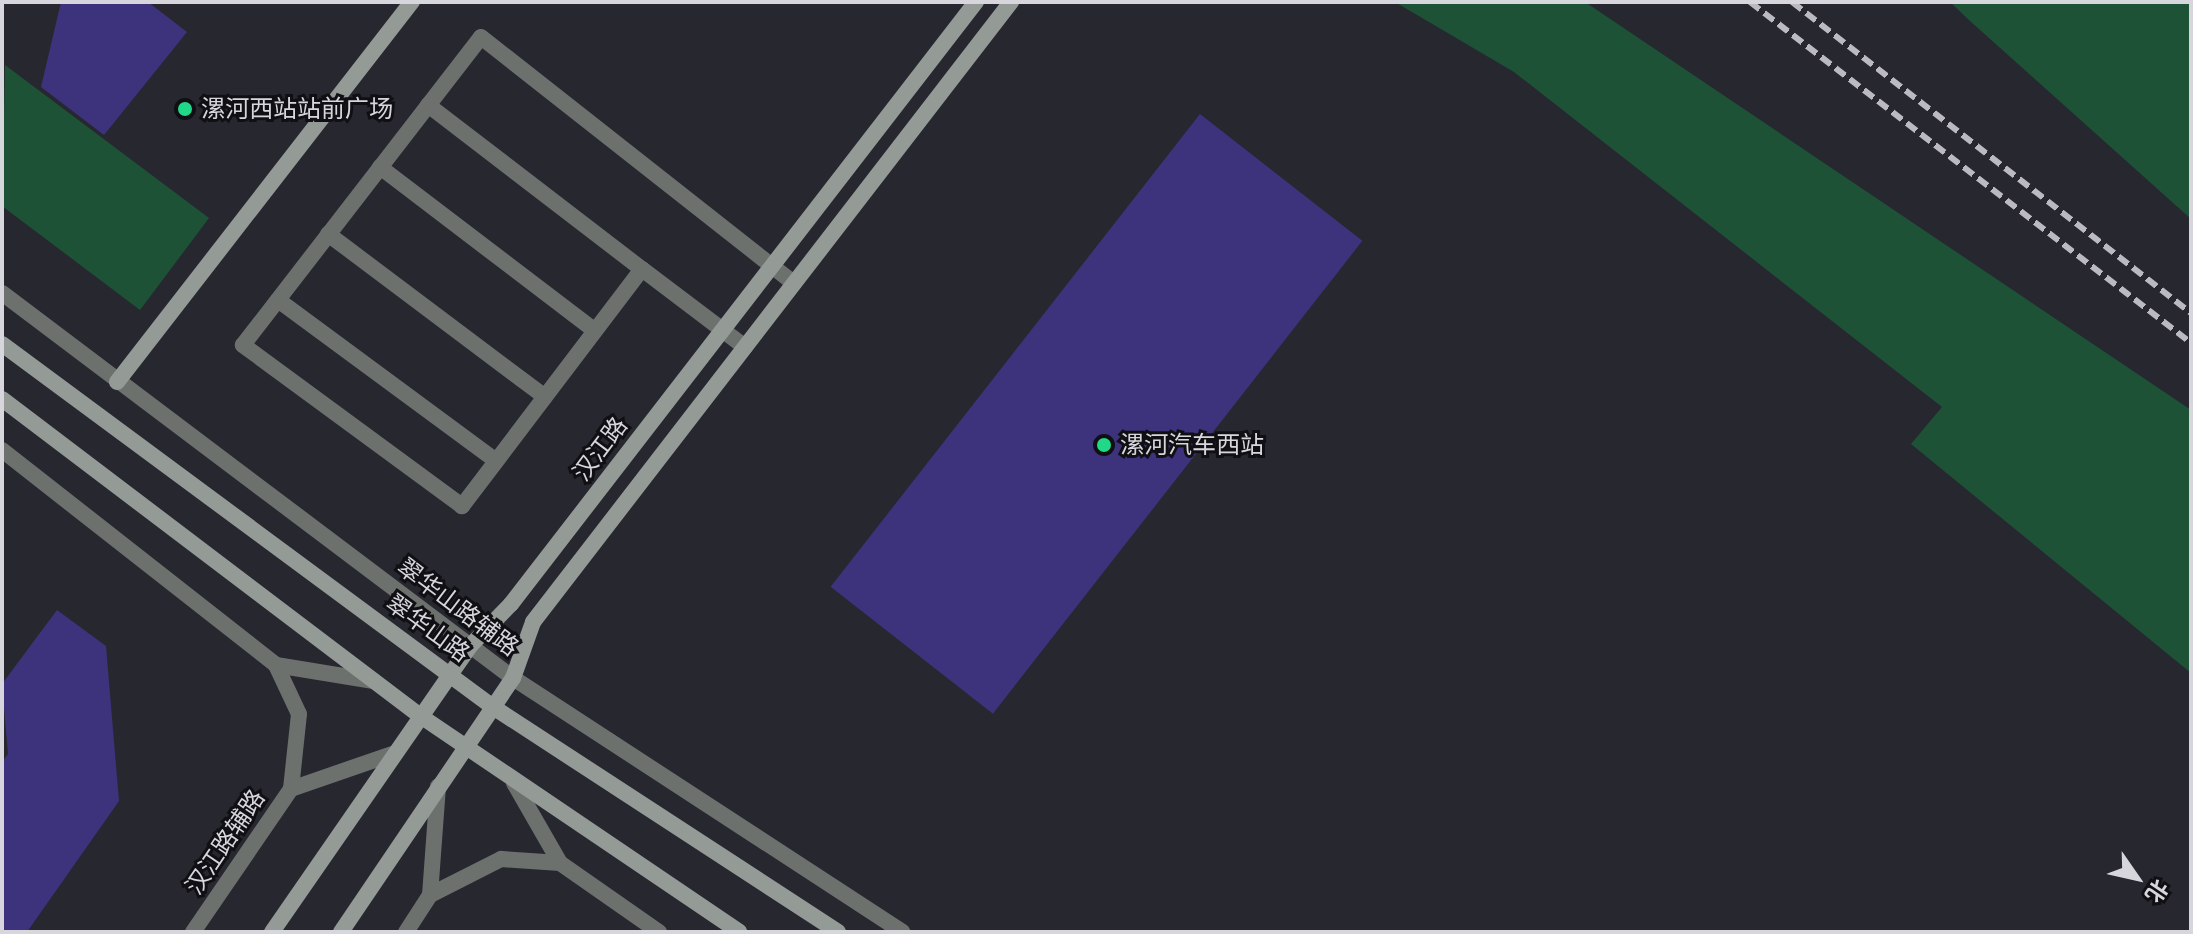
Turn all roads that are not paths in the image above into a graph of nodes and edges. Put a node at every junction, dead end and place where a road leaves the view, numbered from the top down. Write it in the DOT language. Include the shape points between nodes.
graph roads {
  1 [pos="412,2"];
  2 [pos="976,2"];
  3 [pos="1011,2"];
  4 [pos="428,105"];
  5 [pos="380,167"];
  6 [pos="328,234"];
  7 [pos="771,265"];
  8 [pos="642,269"];
  9 [pos="794,283"];
  10 [pos="2,293"];
  11 [pos="278,300"];
  12 [pos="722,329"];
  13 [pos="595,331"];
  14 [pos="2,344"];
  15 [pos="745,347"];
  16 [pos="117,382"];
  17 [pos="545,397"];
  18 [pos="2,399"];
  19 [pos="2,450"];
  20 [pos="496,461"];
  21 [pos="470,646"];
  22 [pos="276,665"];
  23 [pos="450,673"];
  24 [pos="513,678"];
  25 [pos="374,681"];
  26 [pos="493,707"];
  27 [pos="419,715"];
  28 [pos="465,747"];
  29 [pos="392,754"];
  30 [pos="514,783"];
  31 [pos="438,786"];
  32 [pos="291,789"];
  33 [pos="560,863"];
  34 [pos="430,895"];
  35 [pos="193,932"];
  36 [pos="272,932"];
  37 [pos="341,932"];
  38 [pos="406,932"];
  39 [pos="659,932"];
  40 [pos="740,932"];
  41 [pos="838,932"];
  42 [pos="903,932"];
  1 -- 16 [label="street"];
  2 -- 7 [label="street, 汉江路"];
  3 -- 9 [label="street"];
  4 -- 5 [label="street"];
  4 -- 7 [label="street" via="481,37"];
  4 -- 8 [label="street"];
  5 -- 6 [label="street"];
  5 -- 13 [label="street"];
  6 -- 11 [label="street"];
  6 -- 17 [label="street"];
  7 -- 9 [label="street"];
  7 -- 12 [label="street, 汉江路"];
  8 -- 12 [label="street"];
  8 -- 13 [label="street"];
  9 -- 15 [label="street"];
  10 -- 16 [label="street, 翠华山路辅路"];
  11 -- 20 [label="street"];
  11 -- 20 [label="street" via="243,345 462,506"];
  12 -- 15 [label="street"];
  12 -- 21 [label="street, 汉江路" via="511,604"];
  13 -- 17 [label="street"];
  14 -- 23 [label="street, 翠华山路"];
  15 -- 24 [label="street" via="533,622"];
  16 -- 21 [label="street, 翠华山路辅路"];
  17 -- 20 [label="street"];
  18 -- 25 [label="street"];
  19 -- 22 [label="street"];
  21 -- 23 [label="street, 汉江路"];
  21 -- 24 [label="street, 翠华山路辅路"];
  22 -- 25 [label="street"];
  22 -- 32 [label="street" via="299,714"];
  23 -- 26 [label="street, 翠华山路"];
  23 -- 27 [label="street, 汉江路"];
  24 -- 26 [label="street"];
  24 -- 42 [label="street, 翠华山路辅路"];
  25 -- 27 [label="street"];
  26 -- 28 [label="street"];
  26 -- 41 [label="street, 翠华山路"];
  27 -- 28 [label="street"];
  27 -- 29 [label="street, 汉江路"];
  28 -- 30 [label="street"];
  28 -- 31 [label="street"];
  29 -- 32 [label="street, 汉江路辅路"];
  29 -- 36 [label="street, 汉江路"];
  30 -- 33 [label="street"];
  30 -- 40 [label="street"];
  31 -- 34 [label="street"];
  31 -- 37 [label="street"];
  32 -- 35 [label="street, 汉江路辅路"];
  33 -- 34 [label="street" via="501,859"];
  33 -- 39 [label="street"];
  34 -- 38 [label="street"];
}
